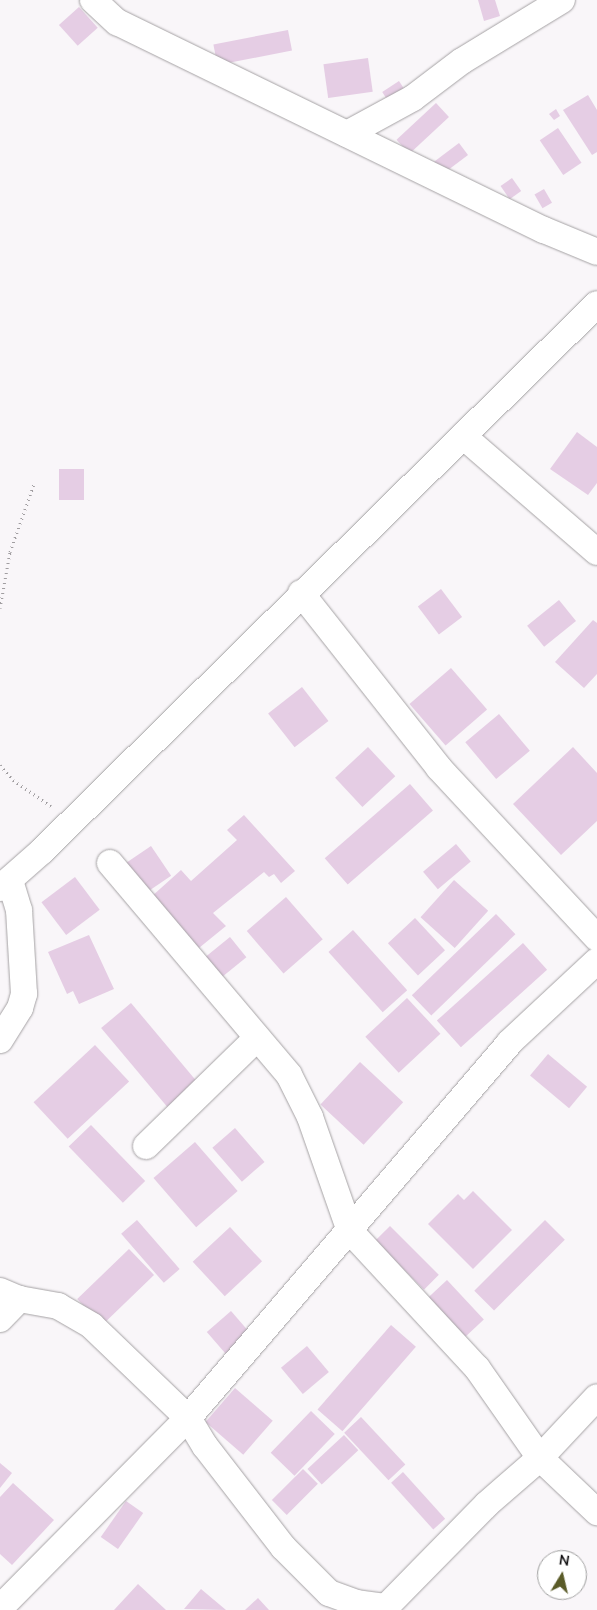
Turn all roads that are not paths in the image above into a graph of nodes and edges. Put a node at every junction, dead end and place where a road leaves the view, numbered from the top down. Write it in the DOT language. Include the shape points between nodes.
graph roads {
  1 [pos="93,0"];
  2 [pos="562,0"];
  3 [pos="347,134"];
  4 [pos="597,252"];
  5 [pos="597,304"];
  6 [pos="464,436"];
  7 [pos="597,552"];
  8 [pos="301,593"];
  9 [pos="110,863"];
  10 [pos="5,884"];
  11 [pos="597,938"];
  12 [pos="597,961"];
  13 [pos="257,1038"];
  14 [pos="0,1040"];
  15 [pos="146,1146"];
  16 [pos="350,1230"];
  17 [pos="9,1295"];
  18 [pos="0,1320"];
  19 [pos="597,1398"];
  20 [pos="188,1418"];
  21 [pos="540,1458"];
  22 [pos="597,1512"];
  23 [pos="0,1608"];
  24 [pos="385,1608"];
  1 -- 3 [label="street" via="117,22"];
  2 -- 3 [label="street" via="462,61 413,98"];
  3 -- 4 [label="street" via="544,230"];
  5 -- 6 [label="street"];
  6 -- 7 [label="street"];
  6 -- 8 [label="street"];
  8 -- 10 [label="street"];
  8 -- 11 [label="street" via="439,768"];
  9 -- 13 [label="street"];
  10 -- 14 [label="street" via="19,910 24,994 20,1008"];
  12 -- 16 [label="street" via="509,1042"];
  13 -- 15 [label="street"];
  13 -- 16 [label="street" via="289,1075 310,1116"];
  16 -- 20 [label="street"];
  16 -- 21 [label="street" via="477,1368"];
  17 -- 18 [label="street"];
  17 -- 20 [label="street" via="58,1306 92,1326"];
  19 -- 21 [label="street"];
  20 -- 23 [label="street"];
  20 -- 24 [label="street" via="204,1446 283,1547 329,1593"];
  21 -- 22 [label="street"];
  21 -- 24 [label="street" via="487,1504"];
}
